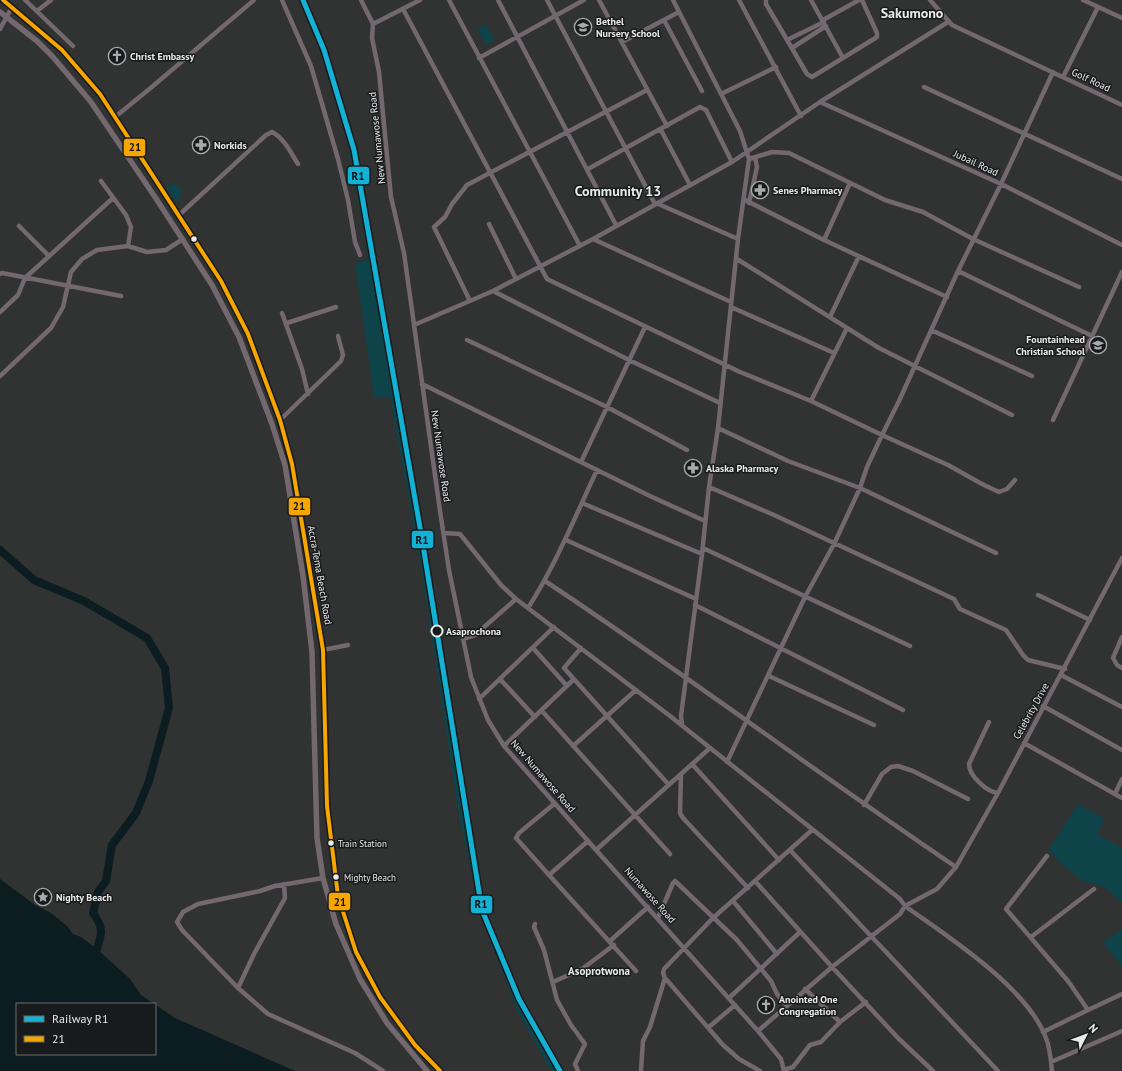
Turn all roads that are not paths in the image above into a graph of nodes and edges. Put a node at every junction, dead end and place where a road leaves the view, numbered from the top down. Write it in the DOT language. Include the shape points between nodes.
graph roads {
  1 [pos="3,0"];
  2 [pos="25,0"];
  3 [pos="51,0"];
  4 [pos="254,0"];
  5 [pos="282,0"];
  6 [pos="361,0"];
  7 [pos="449,0"];
  8 [pos="500,0"];
  9 [pos="547,0"];
  10 [pos="584,0"];
  11 [pos="599,0"];
  12 [pos="673,0"];
  13 [pos="739,0"];
  14 [pos="766,0"];
  15 [pos="811,0"];
  16 [pos="859,0"];
  17 [pos="862,0"];
  18 [pos="930,0"];
  19 [pos="1083,0"];
  20 [pos="416,1"];
  21 [pos="12,7"];
  22 [pos="1098,7"];
  23 [pos="403,9"];
  24 [pos="37,11"];
  25 [pos="0,12"];
  26 [pos="679,12"];
  27 [pos="555,16"];
  28 [pos="6,17"];
  29 [pos="1122,18"];
  30 [pos="664,20"];
  31 [pos="948,22"];
  32 [pos="824,23"];
  33 [pos="373,24"];
  34 [pos="0,29"];
  35 [pos="517,36"];
  36 [pos="787,40"];
  37 [pos="622,42"];
  38 [pos="73,46"];
  39 [pos="792,48"];
  40 [pos="478,58"];
  41 [pos="843,58"];
  42 [pos="776,67"];
  43 [pos="1052,72"];
  44 [pos="1063,77"];
  45 [pos="924,87"];
  46 [pos="647,90"];
  47 [pos="702,91"];
  48 [pos="721,94"];
  49 [pos="820,102"];
  50 [pos="1122,105"];
  51 [pos="606,112"];
  52 [pos="801,116"];
  53 [pos="115,117"];
  54 [pos="106,122"];
  55 [pos="667,126"];
  56 [pos="661,130"];
  57 [pos="567,132"];
  58 [pos="1024,134"];
  59 [pos="626,148"];
  60 [pos="747,151"];
  61 [pos="529,153"];
  62 [pos="755,157"];
  63 [pos="749,159"];
  64 [pos="732,162"];
  65 [pos="298,164"];
  66 [pos="588,169"];
  67 [pos="491,174"];
  68 [pos="1122,179"];
  69 [pos="101,181"];
  70 [pos="850,182"];
  71 [pos="1001,184"];
  72 [pos="690,185"];
  73 [pos="113,198"];
  74 [pos="747,201"];
  75 [pos="656,204"];
  76 [pos="179,216"];
  77 [pos="489,224"];
  78 [pos="616,225"];
  79 [pos="19,226"];
  80 [pos="183,239"];
  81 [pos="593,239"];
  82 [pos="738,239"];
  83 [pos="973,239"];
  84 [pos="824,240"];
  85 [pos="1122,245"];
  86 [pos="128,246"];
  87 [pos="580,246"];
  88 [pos="360,255"];
  89 [pos="49,256"];
  90 [pos="859,256"];
  91 [pos="737,259"];
  92 [pos="540,267"];
  93 [pos="958,272"];
  94 [pos="1122,272"];
  95 [pos="0,274"];
  96 [pos="25,278"];
  97 [pos="516,279"];
  98 [pos="66,286"];
  99 [pos="1079,287"];
  100 [pos="493,291"];
  101 [pos="120,296"];
  102 [pos="947,297"];
  103 [pos="470,301"];
  104 [pos="731,305"];
  105 [pos="336,307"];
  106 [pos="0,312"];
  107 [pos="282,313"];
  108 [pos="830,317"];
  109 [pos="287,323"];
  110 [pos="414,325"];
  111 [pos="645,327"];
  112 [pos="847,328"];
  113 [pos="931,330"];
  114 [pos="338,336"];
  115 [pos="1092,336"];
  116 [pos="467,340"];
  117 [pos="834,352"];
  118 [pos="629,360"];
  119 [pos="724,364"];
  120 [pos="915,367"];
  121 [pos="0,376"];
  122 [pos="1032,376"];
  123 [pos="422,384"];
  124 [pos="308,394"];
  125 [pos="811,401"];
  126 [pos="720,403"];
  127 [pos="607,407"];
  128 [pos="1012,415"];
  129 [pos="280,420"];
  130 [pos="1053,420"];
  131 [pos="718,428"];
  132 [pos="882,435"];
  133 [pos="687,450"];
  134 [pos="581,462"];
  135 [pos="597,470"];
  136 [pos="1015,480"];
  137 [pos="709,487"];
  138 [pos="860,488"];
  139 [pos="582,503"];
  140 [pos="705,521"];
  141 [pos="444,533"];
  142 [pos="566,540"];
  143 [pos="834,544"];
  144 [pos="703,548"];
  145 [pos="996,553"];
  146 [pos="702,554"];
  147 [pos="1122,558"];
  148 [pos="545,581"];
  149 [pos="1038,595"];
  150 [pos="805,597"];
  151 [pos="516,599"];
  152 [pos="696,599"];
  153 [pos="695,605"];
  154 [pos="528,608"];
  155 [pos="1090,620"];
  156 [pos="554,627"];
  157 [pos="1122,637"];
  158 [pos="463,639"];
  159 [pos="348,645"];
  160 [pos="910,646"];
  161 [pos="533,648"];
  162 [pos="581,648"];
  163 [pos="323,650"];
  164 [pos="782,650"];
  165 [pos="312,652"];
  166 [pos="564,668"];
  167 [pos="1122,668"];
  168 [pos="1065,669"];
  169 [pos="556,673"];
  170 [pos="1061,675"];
  171 [pos="769,676"];
  172 [pos="500,679"];
  173 [pos="686,679"];
  174 [pos="573,680"];
  175 [pos="567,686"];
  176 [pos="636,690"];
  177 [pos="479,698"];
  178 [pos="1043,706"];
  179 [pos="1122,707"];
  180 [pos="903,710"];
  181 [pos="542,711"];
  182 [pos="535,717"];
  183 [pos="607,717"];
  184 [pos="746,720"];
  185 [pos="989,722"];
  186 [pos="874,725"];
  187 [pos="683,726"];
  188 [pos="1024,743"];
  189 [pos="504,746"];
  190 [pos="573,746"];
  191 [pos="710,748"];
  192 [pos="1122,750"];
  193 [pos="727,762"];
  194 [pos="692,764"];
  195 [pos="681,774"];
  196 [pos="1122,779"];
  197 [pos="669,785"];
  198 [pos="998,793"];
  199 [pos="1115,794"];
  200 [pos="1122,798"];
  201 [pos="968,799"];
  202 [pos="554,804"];
  203 [pos="864,805"];
  204 [pos="636,814"];
  205 [pos="812,830"];
  206 [pos="588,841"];
  207 [pos="596,850"];
  208 [pos="790,850"];
  209 [pos="670,854"];
  210 [pos="1047,856"];
  211 [pos="779,860"];
  212 [pos="956,867"];
  213 [pos="549,875"];
  214 [pos="334,876"];
  215 [pos="323,878"];
  216 [pos="755,881"];
  217 [pos="284,884"];
  218 [pos="748,888"];
  219 [pos="1094,889"];
  220 [pos="733,901"];
  221 [pos="905,906"];
  222 [pos="648,907"];
  223 [pos="658,918"];
  224 [pos="713,918"];
  225 [pos="535,924"];
  226 [pos="800,932"];
  227 [pos="871,936"];
  228 [pos="1031,937"];
  229 [pos="610,941"];
  230 [pos="614,945"];
  231 [pos="685,947"];
  232 [pos="777,954"];
  233 [pos="832,967"];
  234 [pos="760,968"];
  235 [pos="636,971"];
  236 [pos="666,978"];
  237 [pos="553,982"];
  238 [pos="238,988"];
  239 [pos="805,989"];
  240 [pos="1122,994"];
  241 [pos="729,998"];
  242 [pos="866,1002"];
  243 [pos="735,1005"];
  244 [pos="786,1005"];
  245 [pos="1088,1010"];
  246 [pos="840,1022"];
  247 [pos="709,1027"];
  248 [pos="758,1031"];
  249 [pos="1122,1031"];
  250 [pos="1043,1032"];
  251 [pos="1051,1062"];
  252 [pos="641,1070"];
  253 [pos="383,1071"];
  254 [pos="427,1071"];
  255 [pos="440,1071"];
  256 [pos="578,1071"];
  257 [pos="760,1071"];
  258 [pos="784,1071"];
  259 [pos="933,1071"];
  260 [pos="998,1071"];
  261 [pos="1052,1071"];
  1 -- 21 [label="main road, Accra-Tema Beach Road"];
  2 -- 24 [label="street"];
  3 -- 24 [label="street"];
  4 -- 53 [label="street"];
  5 -- 88 [label="street" via="311,66 338,159"];
  6 -- 33 [label="street"];
  7 -- 40 [label="street"];
  8 -- 35 [label="street"];
  9 -- 27 [label="street"];
  10 -- 27 [label="street"];
  11 -- 37 [label="street"];
  12 -- 26 [label="street"];
  13 -- 42 [label="street"];
  14 -- 36 [label="street"];
  15 -- 32 [label="street"];
  16 -- 32 [label="street"];
  17 -- 41 [label="street" via="878,35"];
  18 -- 31 [label="street"];
  19 -- 22 [label="street"];
  20 -- 23 [label="street"];
  21 -- 28 [label="street"];
  21 -- 53 [label="main road, Accra-Tema Beach Road" via="62,50"];
  22 -- 29 [label="street"];
  22 -- 44 [label="street"];
  23 -- 33 [label="street"];
  23 -- 67 [label="street"];
  24 -- 38 [label="street"];
  25 -- 28 [label="main road, Accra-Tema Beach Road"];
  26 -- 30 [label="street"];
  26 -- 48 [label="street"];
  27 -- 35 [label="street"];
  27 -- 51 [label="street"];
  28 -- 34 [label="street"];
  28 -- 54 [label="main road, Accra-Tema Beach Road" via="53,57"];
  30 -- 37 [label="street"];
  30 -- 47 [label="street"];
  31 -- 43 [label="street, Golf Road"];
  31 -- 49 [label="street"];
  32 -- 36 [label="street"];
  32 -- 39 [label="street"];
  32 -- 41 [label="street"];
  33 -- 110 [label="street, New Numawose Road" via="372,38 379,72 392,197 404,253"];
  35 -- 40 [label="street"];
  35 -- 57 [label="street"];
  36 -- 39 [label="street"];
  37 -- 46 [label="street"];
  39 -- 41 [label="street" via="807,74 812,77"];
  40 -- 61 [label="street"];
  42 -- 48 [label="street"];
  42 -- 52 [label="street"];
  43 -- 44 [label="street, Golf Road"];
  43 -- 58 [label="street"];
  44 -- 50 [label="street, Golf Road"];
  45 -- 58 [label="street"];
  46 -- 51 [label="street"];
  46 -- 55 [label="street"];
  48 -- 60 [label="street"];
  49 -- 52 [label="street"];
  49 -- 71 [label="street, Jubail Road"];
  51 -- 57 [label="street"];
  51 -- 59 [label="street"];
  52 -- 60 [label="street"];
  53 -- 54 [label="main road"];
  53 -- 76 [label="main road, Accra-Tema Beach Road"];
  54 -- 80 [label="main road, Accra-Tema Beach Road"];
  55 -- 56 [label="street"];
  55 -- 64 [label="street" via="697,109 704,108"];
  56 -- 59 [label="street"];
  56 -- 72 [label="street"];
  57 -- 61 [label="street"];
  57 -- 66 [label="street"];
  58 -- 68 [label="street"];
  58 -- 71 [label="street"];
  59 -- 66 [label="street"];
  59 -- 75 [label="street"];
  60 -- 63 [label="street"];
  60 -- 64 [label="street"];
  61 -- 67 [label="street"];
  61 -- 87 [label="street"];
  62 -- 63 [label="street"];
  62 -- 70 [label="street" via="772,152 789,153"];
  62 -- 74 [label="street" via="757,167"];
  63 -- 74 [label="street"];
  64 -- 72 [label="street"];
  65 -- 76 [label="street" via="278,135 272,132"];
  66 -- 78 [label="street"];
  67 -- 92 [label="street"];
  67 -- 103 [label="street" via="467,186 445,217 434,227"];
  69 -- 73 [label="street"];
  70 -- 83 [label="street" via="885,200 923,212"];
  70 -- 84 [label="street"];
  71 -- 83 [label="street"];
  71 -- 85 [label="street, Jubail Road"];
  72 -- 75 [label="street"];
  73 -- 86 [label="street" via="126,215 131,227"];
  73 -- 89 [label="street"];
  74 -- 82 [label="street"];
  74 -- 84 [label="street"];
  75 -- 78 [label="street"];
  75 -- 82 [label="street"];
  76 -- 129 [label="main road, Accra-Tema Beach Road" via="239,314"];
  77 -- 97 [label="street"];
  78 -- 81 [label="street"];
  79 -- 89 [label="street"];
  80 -- 86 [label="street" via="166,250 157,252 147,252"];
  80 -- 165 [label="main road, Accra-Tema Beach Road" via="212,285 239,337 279,445 285,465 303,576"];
  81 -- 87 [label="street"];
  81 -- 104 [label="street"];
  82 -- 91 [label="street"];
  83 -- 93 [label="street"];
  83 -- 99 [label="street"];
  84 -- 90 [label="street"];
  86 -- 98 [label="street" via="97,250 89,254 71,272"];
  87 -- 92 [label="street"];
  89 -- 96 [label="street"];
  90 -- 102 [label="street"];
  90 -- 108 [label="street"];
  91 -- 104 [label="street"];
  91 -- 108 [label="street"];
  92 -- 97 [label="street"];
  92 -- 111 [label="street" via="551,282"];
  93 -- 102 [label="street"];
  93 -- 115 [label="street"];
  94 -- 115 [label="street"];
  95 -- 96 [label="street"];
  96 -- 98 [label="street"];
  96 -- 106 [label="street" via="18,296"];
  97 -- 100 [label="street"];
  98 -- 101 [label="street"];
  98 -- 121 [label="street" via="63,307 51,328"];
  100 -- 103 [label="street"];
  100 -- 118 [label="street"];
  102 -- 113 [label="street"];
  103 -- 110 [label="street"];
  104 -- 117 [label="street"];
  104 -- 119 [label="street"];
  105 -- 109 [label="street"];
  107 -- 109 [label="street"];
  108 -- 112 [label="street"];
  109 -- 124 [label="street"];
  110 -- 123 [label="street, New Numawose Road"];
  111 -- 118 [label="street"];
  111 -- 119 [label="street"];
  112 -- 117 [label="street"];
  112 -- 120 [label="street"];
  113 -- 120 [label="street"];
  113 -- 122 [label="street"];
  114 -- 124 [label="street" via="343,359"];
  115 -- 130 [label="street"];
  116 -- 127 [label="street"];
  117 -- 125 [label="street"];
  118 -- 126 [label="street"];
  118 -- 127 [label="street"];
  119 -- 125 [label="street"];
  119 -- 126 [label="street"];
  120 -- 128 [label="street"];
  120 -- 132 [label="street"];
  123 -- 134 [label="street"];
  123 -- 141 [label="street, New Numawose Road"];
  124 -- 129 [label="street"];
  125 -- 132 [label="street"];
  126 -- 131 [label="street"];
  127 -- 133 [label="street"];
  127 -- 134 [label="street"];
  129 -- 163 [label="main road, Accra-Tema Beach Road" via="292,464"];
  131 -- 137 [label="street"];
  131 -- 138 [label="street" via="788,461"];
  132 -- 136 [label="street" via="999,492 1007,489"];
  132 -- 138 [label="street"];
  134 -- 135 [label="street"];
  135 -- 139 [label="street"];
  135 -- 140 [label="street"];
  137 -- 140 [label="street"];
  137 -- 143 [label="street"];
  138 -- 143 [label="street"];
  138 -- 145 [label="street"];
  139 -- 142 [label="street"];
  139 -- 146 [label="street"];
  140 -- 144 [label="street"];
  141 -- 151 [label="street" via="460,534"];
  141 -- 158 [label="street, New Numawose Road"];
  142 -- 148 [label="street"];
  142 -- 152 [label="street"];
  143 -- 150 [label="street"];
  143 -- 168 [label="street" via="954,599 960,609 1006,630 1028,660"];
  144 -- 146 [label="street"];
  144 -- 150 [label="street"];
  146 -- 152 [label="street"];
  147 -- 155 [label="street, Celebrity Drive"];
  148 -- 154 [label="street"];
  148 -- 173 [label="street"];
  149 -- 155 [label="street"];
  150 -- 160 [label="street"];
  150 -- 164 [label="street"];
  151 -- 154 [label="street"];
  151 -- 158 [label="street" via="475,635"];
  152 -- 153 [label="street"];
  153 -- 164 [label="street"];
  153 -- 173 [label="street"];
  154 -- 156 [label="street"];
  155 -- 168 [label="street, Celebrity Drive"];
  156 -- 161 [label="street"];
  156 -- 162 [label="street"];
  157 -- 167 [label="street" via="1113,655 1114,662"];
  158 -- 177 [label="street, New Numawose Road" via="471,677"];
  159 -- 163 [label="street"];
  161 -- 169 [label="street"];
  161 -- 172 [label="street"];
  162 -- 166 [label="street"];
  162 -- 176 [label="street"];
  163 -- 165 [label="main road"];
  163 -- 214 [label="main road, Accra-Tema Beach Road" via="327,806"];
  164 -- 171 [label="street"];
  164 -- 180 [label="street"];
  165 -- 215 [label="main road, Accra-Tema Beach Road" via="317,838"];
  166 -- 169 [label="street"];
  166 -- 174 [label="street"];
  168 -- 170 [label="street, Celebrity Drive"];
  169 -- 175 [label="street"];
  170 -- 178 [label="street, Celebrity Drive"];
  170 -- 179 [label="street"];
  171 -- 184 [label="street"];
  171 -- 186 [label="street"];
  172 -- 177 [label="street"];
  172 -- 182 [label="street"];
  173 -- 184 [label="street"];
  173 -- 187 [label="street" via="681,716"];
  174 -- 175 [label="street"];
  174 -- 183 [label="street"];
  175 -- 181 [label="street"];
  176 -- 183 [label="street"];
  176 -- 187 [label="street"];
  177 -- 189 [label="street, New Numawose Road" via="488,720"];
  178 -- 188 [label="street, Celebrity Drive"];
  178 -- 192 [label="street"];
  181 -- 182 [label="street"];
  181 -- 190 [label="street"];
  182 -- 189 [label="street"];
  183 -- 190 [label="street"];
  183 -- 197 [label="street"];
  184 -- 193 [label="street"];
  184 -- 203 [label="street"];
  185 -- 198 [label="street" via="969,768 982,784"];
  187 -- 191 [label="street"];
  188 -- 198 [label="street, Celebrity Drive"];
  188 -- 199 [label="street"];
  189 -- 202 [label="street, New Numawose Road"];
  190 -- 204 [label="street"];
  191 -- 193 [label="street"];
  191 -- 194 [label="street"];
  193 -- 205 [label="street"];
  194 -- 195 [label="street"];
  194 -- 211 [label="street"];
  195 -- 197 [label="street"];
  195 -- 218 [label="street" via="680,813"];
  196 -- 199 [label="street"];
  197 -- 204 [label="street"];
  198 -- 212 [label="street, Celebrity Drive"];
  199 -- 200 [label="street"];
  201 -- 203 [label="street" via="898,766 891,767 882,774"];
  202 -- 206 [label="street, New Numawose Road"];
  202 -- 213 [label="street" via="516,838"];
  203 -- 212 [label="street"];
  204 -- 207 [label="street"];
  204 -- 209 [label="street"];
  205 -- 208 [label="street"];
  205 -- 221 [label="street" via="900,899"];
  206 -- 207 [label="street, New Numawose Road"];
  206 -- 213 [label="street"];
  207 -- 222 [label="street, Numawose Road"];
  208 -- 211 [label="street"];
  208 -- 227 [label="street"];
  210 -- 228 [label="street" via="1006,909"];
  211 -- 216 [label="street"];
  212 -- 221 [label="street, Celebrity Drive" via="937,889"];
  213 -- 229 [label="street"];
  214 -- 215 [label="main road"];
  214 -- 255 [label="main road, Accra-Tema Beach Road" via="349,931 368,975 393,1018"];
  215 -- 217 [label="street"];
  215 -- 254 [label="main road, Accra-Tema Beach Road" via="338,930 360,979 387,1023"];
  216 -- 218 [label="street"];
  216 -- 226 [label="street"];
  217 -- 238 [label="street" via="285,898"];
  217 -- 238 [label="street" via="198,904 189,907 178,917 177,922 182,930"];
  218 -- 220 [label="street"];
  219 -- 228 [label="street"];
  220 -- 224 [label="street"];
  220 -- 232 [label="street"];
  221 -- 227 [label="street, Celebrity Drive" via="900,914"];
  221 -- 250 [label="street" via="994,972 1024,1003"];
  222 -- 223 [label="street, Numawose Road"];
  222 -- 229 [label="street"];
  223 -- 224 [label="street" via="672,882 675,881"];
  223 -- 231 [label="street, Numawose Road"];
  224 -- 231 [label="street"];
  224 -- 234 [label="street" via="737,940"];
  225 -- 237 [label="street"];
  226 -- 232 [label="street"];
  226 -- 233 [label="street"];
  227 -- 233 [label="street, Celebrity Drive"];
  227 -- 260 [label="street"];
  228 -- 245 [label="street" via="1068,981"];
  229 -- 230 [label="street"];
  230 -- 235 [label="street"];
  230 -- 237 [label="street" via="582,969"];
  231 -- 236 [label="street" via="664,969"];
  231 -- 241 [label="street, Numawose Road"];
  232 -- 234 [label="street"];
  233 -- 239 [label="street, Celebrity Drive"];
  233 -- 242 [label="street"];
  234 -- 241 [label="street"];
  234 -- 244 [label="street"];
  236 -- 247 [label="street"];
  236 -- 252 [label="street" via="643,1041"];
  237 -- 256 [label="street" via="557,1000 585,1044 575,1064"];
  238 -- 253 [label="street" via="268,1014 355,1053"];
  239 -- 244 [label="street, Celebrity Drive"];
  239 -- 246 [label="street"];
  240 -- 245 [label="street"];
  241 -- 243 [label="street, Numawose Road"];
  242 -- 246 [label="street"];
  242 -- 259 [label="street" via="898,1038"];
  243 -- 247 [label="street"];
  243 -- 248 [label="street, Numawose Road"];
  244 -- 248 [label="street, Celebrity Drive"];
  245 -- 250 [label="street"];
  246 -- 258 [label="street" via="821,1042 810,1045 793,1067"];
  247 -- 257 [label="street" via="739,1060"];
  248 -- 258 [label="street, Numawose Road" via="781,1059"];
  249 -- 251 [label="street"];
  250 -- 251 [label="street"];
  251 -- 261 [label="street"];
}
